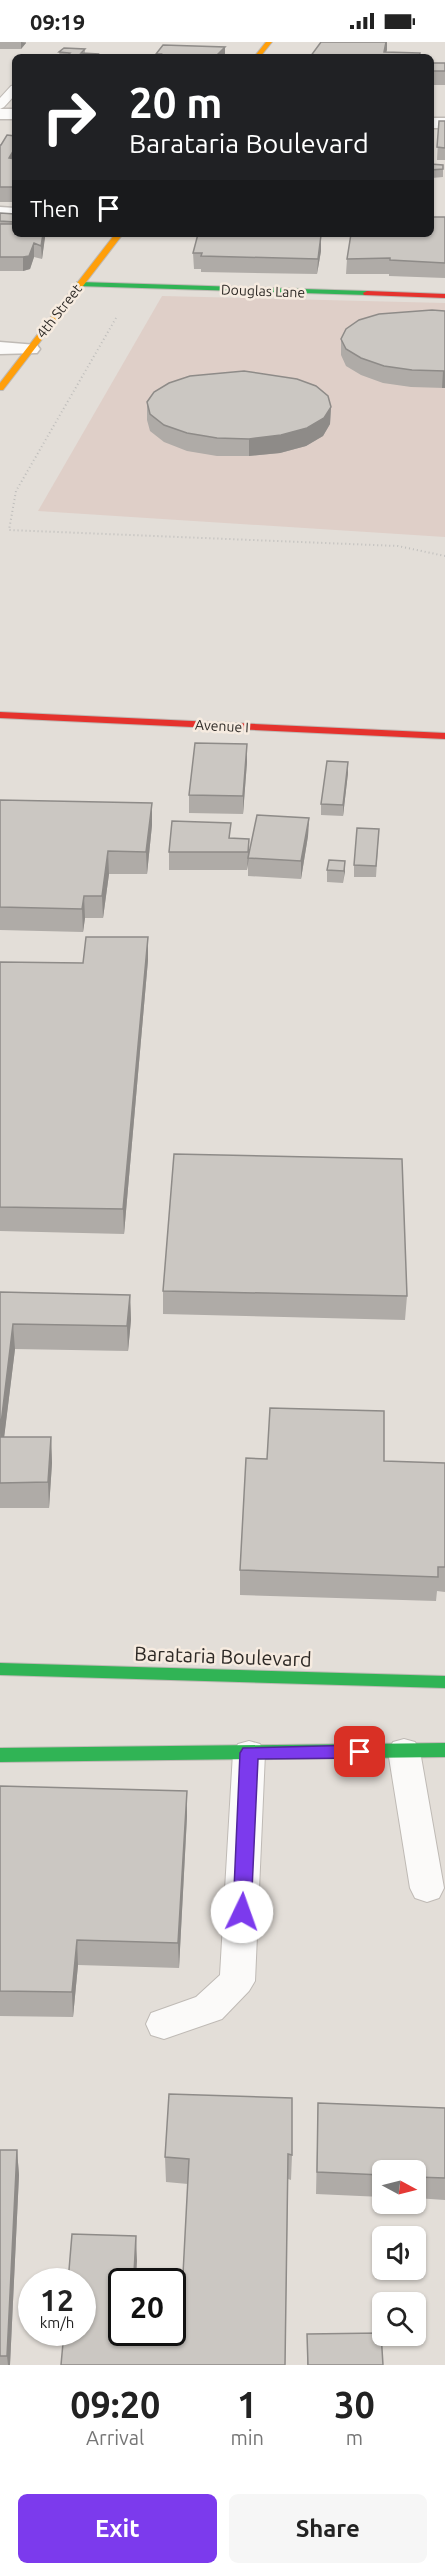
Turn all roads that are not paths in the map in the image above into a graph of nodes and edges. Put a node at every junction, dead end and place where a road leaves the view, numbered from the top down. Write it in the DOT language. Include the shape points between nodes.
graph roads {
  1 [pos="269,42"];
  2 [pos="259,54"];
  3 [pos="12,91"];
  4 [pos="0,105"];
  5 [pos="117,237"];
  6 [pos="80,284"];
  7 [pos="445,296"];
  8 [pos="0,348"];
  9 [pos="30,349"];
  10 [pos="0,388"];
  11 [pos="0,716"];
  12 [pos="445,736"];
  13 [pos="0,1669"];
  14 [pos="445,1682"];
  15 [pos="445,1750"];
  16 [pos="404,1751"];
  17 [pos="249,1753"];
  18 [pos="0,1755"];
  19 [pos="427,1887"];
  20 [pos="164,2024"];
  1 -- 2 [label="main road"];
  3 -- 4 [label="lane"];
  5 -- 6 [label="main road, 4th Street"];
  6 -- 7 [label="main road, Douglas Lane"];
  6 -- 9 [label="main road, 4th Street"];
  8 -- 9 [label="street"];
  9 -- 10 [label="main road, 4th Street"];
  11 -- 12 [label="main road, Avenue I"];
  13 -- 14 [label="main road, Barataria Boulevard"];
  15 -- 16 [label="main road"];
  16 -- 17 [label="main road"];
  16 -- 19 [label="lane"];
  17 -- 18 [label="main road"];
  17 -- 20 [label="lane" via="237,1981 210,2008"];
}
